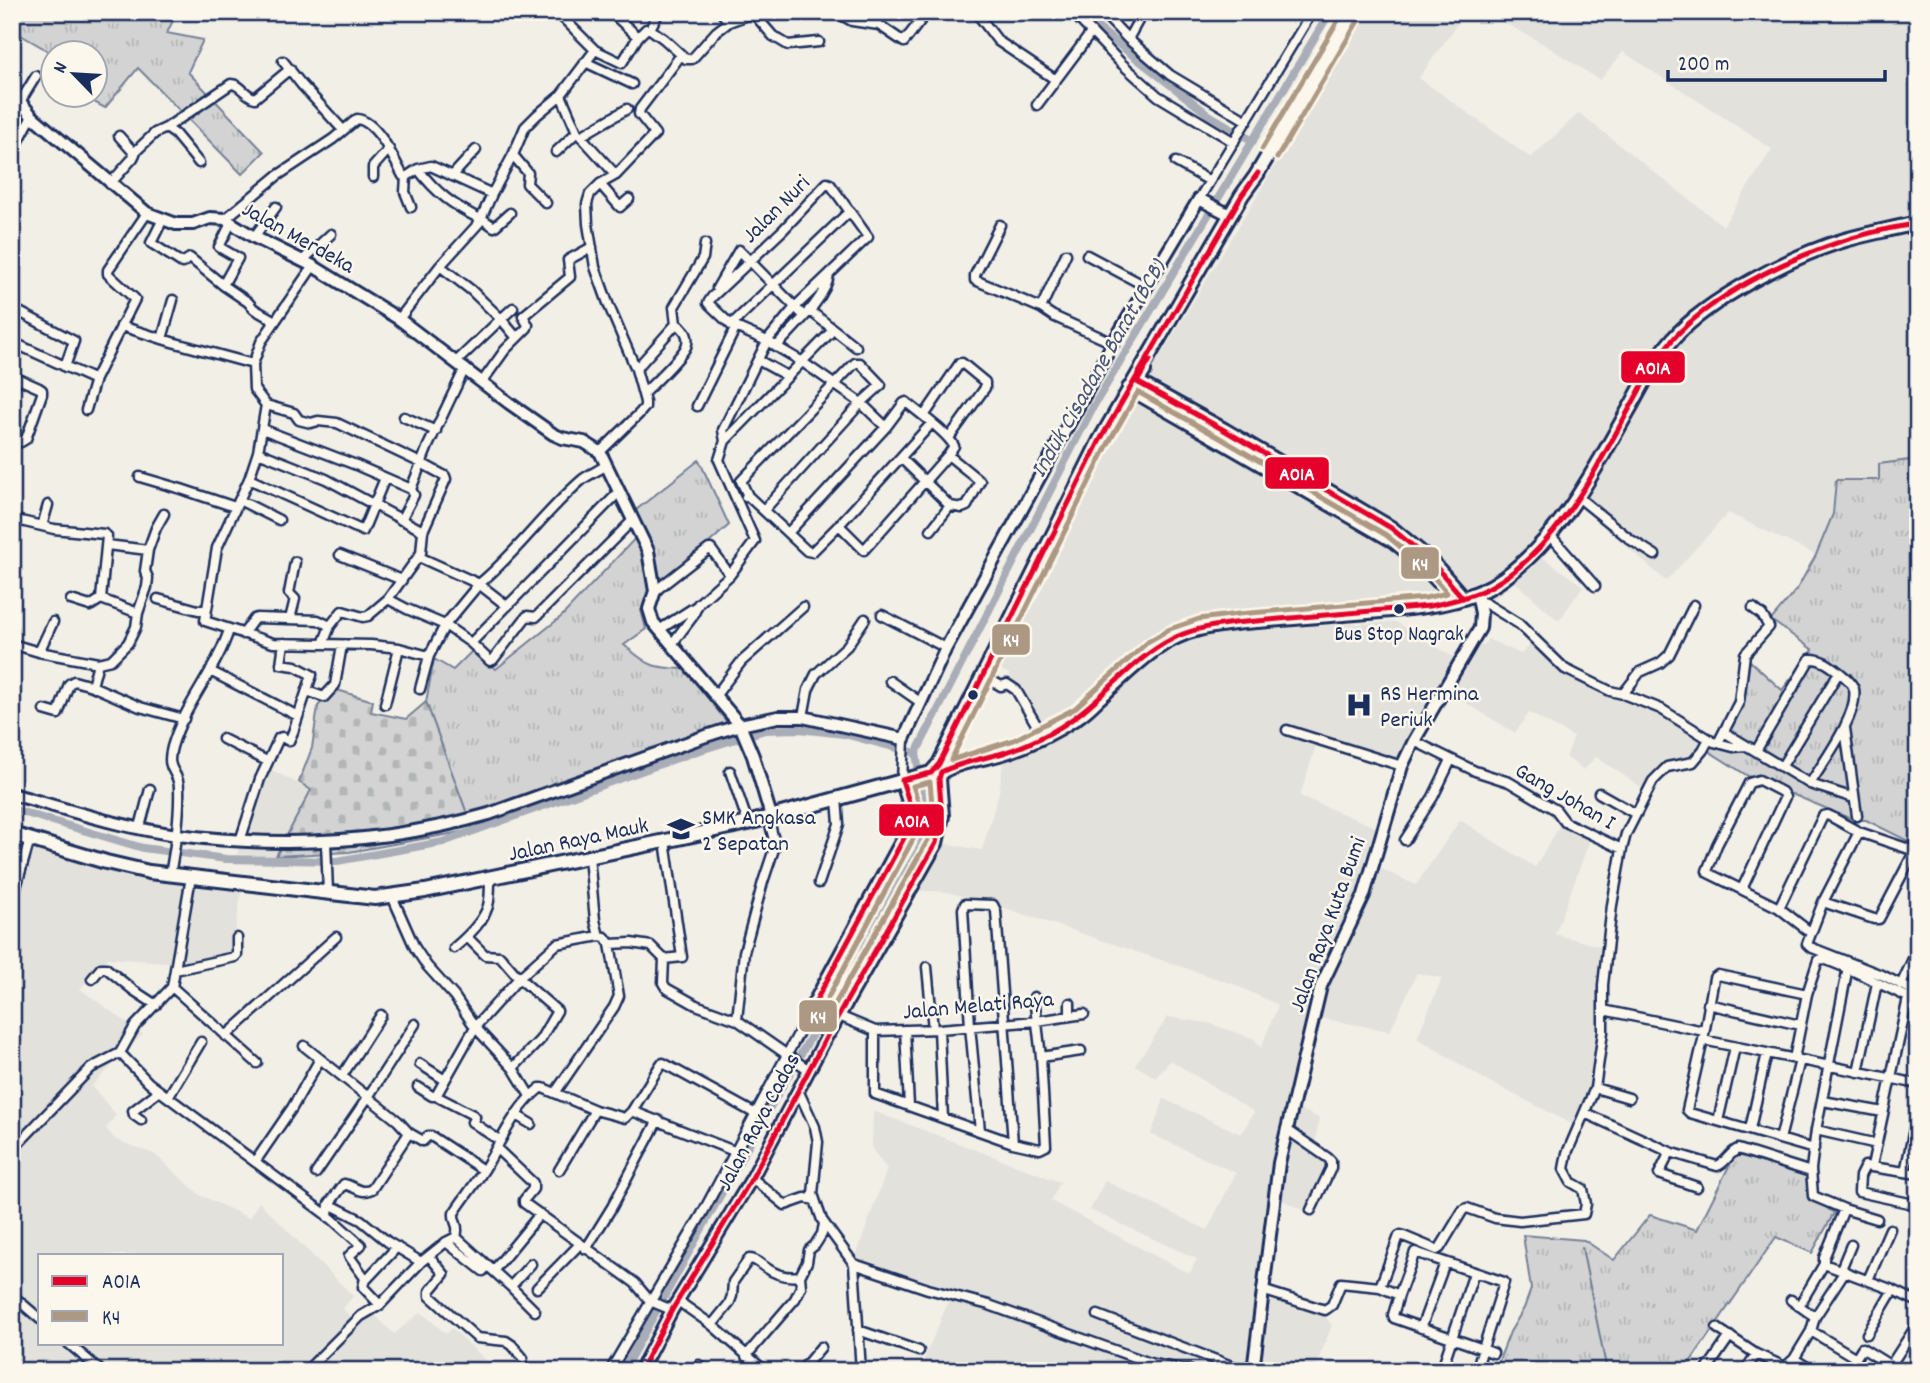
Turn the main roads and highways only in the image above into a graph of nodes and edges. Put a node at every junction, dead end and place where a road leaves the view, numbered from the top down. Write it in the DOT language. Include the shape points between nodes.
graph roads {
  1 [pos="1353,12"];
  2 [pos="1258,173"];
  3 [pos="1918,224"];
  4 [pos="1133,385"];
  5 [pos="1458,599"];
  6 [pos="936,772"];
  7 [pos="904,777"];
  8 [pos="12,834"];
  1 -- 2 [label="main road"];
  2 -- 4 [label="main road"];
  2 -- 4 [label="main road" via="1229,214"];
  3 -- 5 [label="main road, Jalan Raya Mauk" via="1845,240 1804,255 1692,321 1655,363 1578,496 1550,535 1478,597"];
  4 -- 5 [label="main road" via="1431,561"];
  4 -- 6 [label="main road" via="1100,440"];
  5 -- 6 [label="main road, Jalan Raya Mauk" via="1426,607 1239,622 1173,637 1079,716 1006,752"];
  6 -- 7 [label="main road, Jalan Raya Mauk"];
  6 -- 7 [label="main road, Jalan Raya Cadas" via="942,816 936,843 839,1016 826,1031 808,1020 910,827 913,814"];
  7 -- 8 [label="main road, Jalan Raya Mauk" via="748,823 392,896 360,897 114,865"];
}
